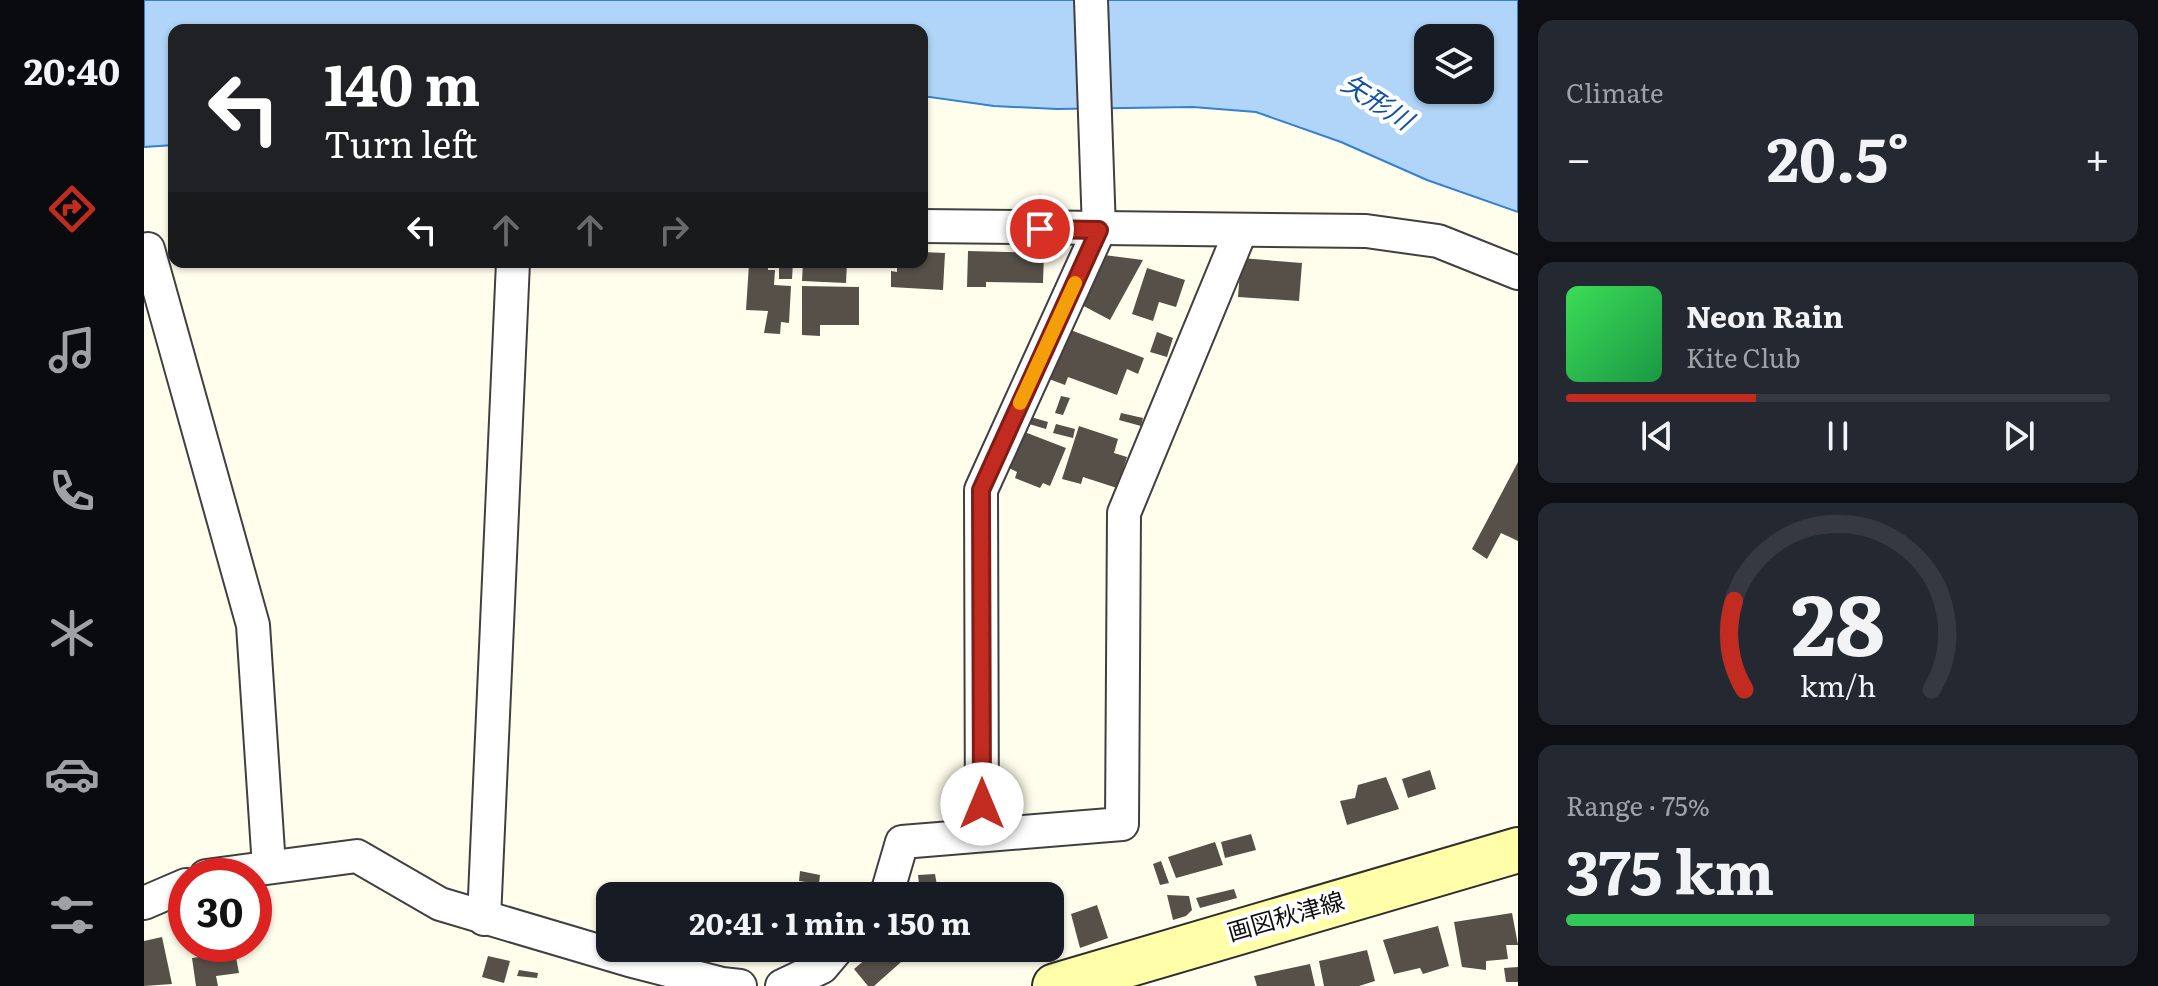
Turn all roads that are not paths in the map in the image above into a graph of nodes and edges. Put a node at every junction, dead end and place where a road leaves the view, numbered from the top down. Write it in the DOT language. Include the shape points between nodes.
graph roads {
  1 [pos="1091,0"];
  2 [pos="928,226"];
  3 [pos="1099,230"];
  4 [pos="1241,230"];
  5 [pos="155,248"];
  6 [pos="513,268"];
  7 [pos="1518,273"];
  8 [pos="982,835"];
  9 [pos="1518,850"];
  10 [pos="268,858"];
  11 [pos="272,867"];
  12 [pos="890,882"];
  13 [pos="168,893"];
  14 [pos="144,903"];
  15 [pos="484,919"];
  16 [pos="826,962"];
  17 [pos="740,986"];
  18 [pos="782,986"];
  19 [pos="1055,986"];
  1 -- 3 [label="street"];
  2 -- 3 [label="street"];
  3 -- 4 [label="street"];
  3 -- 8 [label="street" via="981,490"];
  4 -- 7 [label="street" via="1366,231 1438,241"];
  4 -- 8 [label="street" via="1124,513 1122,824"];
  5 -- 10 [label="street" via="253,625"];
  6 -- 15 [label="street"];
  8 -- 12 [label="street" via="902,842"];
  9 -- 19 [label="main road, 画図秋津線"];
  11 -- 15 [label="street" via="357,856 440,904"];
  13 -- 14 [label="street"];
  15 -- 17 [label="street"];
  16 -- 18 [label="street"];
}
